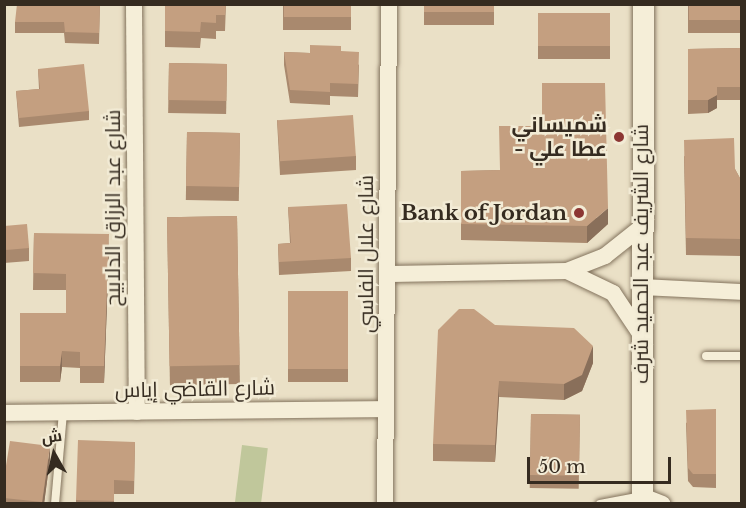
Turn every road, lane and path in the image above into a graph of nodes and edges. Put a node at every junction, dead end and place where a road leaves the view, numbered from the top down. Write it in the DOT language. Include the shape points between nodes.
graph roads {
  1 [pos="134,4"];
  2 [pos="389,4"];
  3 [pos="643,4"];
  4 [pos="639,229"];
  5 [pos="567,272"];
  6 [pos="390,274"];
  7 [pos="639,287"];
  8 [pos="741,292"];
  9 [pos="639,332"];
  10 [pos="706,356"];
  11 [pos="741,356"];
  12 [pos="386,409"];
  13 [pos="137,412"];
  14 [pos="4,413"];
  15 [pos="63,413"];
  16 [pos="642,500"];
  17 [pos="55,504"];
  18 [pos="386,504"];
  19 [pos="600,504"];
  20 [pos="663,504"];
  1 -- 13 [label="street, شارع عبد الرزاق الدلابيح"];
  2 -- 6 [label="street, شارع علال الفاسي"];
  3 -- 4 [label="street, شارع الشريف عبد الحميد شرف"];
  4 -- 5 [label="street" via="605,256"];
  4 -- 7 [label="street, شارع الشريف عبد الحميد شرف"];
  5 -- 6 [label="street"];
  5 -- 9 [label="street" via="613,293"];
  6 -- 12 [label="street, شارع علال الفاسي"];
  7 -- 8 [label="street"];
  7 -- 9 [label="street, شارع الشريف عبد الحميد شرف"];
  9 -- 16 [label="street, شارع الشريف عبد الحميد شرف"];
  10 -- 11 [label="lane"];
  12 -- 13 [label="street, شارع القاضي إياس"];
  12 -- 18 [label="street, شارع علال الفاسي"];
  13 -- 15 [label="street, شارع القاضي إياس"];
  14 -- 15 [label="street, شارع القاضي إياس"];
  15 -- 17 [label="lane"];
  16 -- 19 [label="lane"];
  16 -- 20 [label="street"];
}
